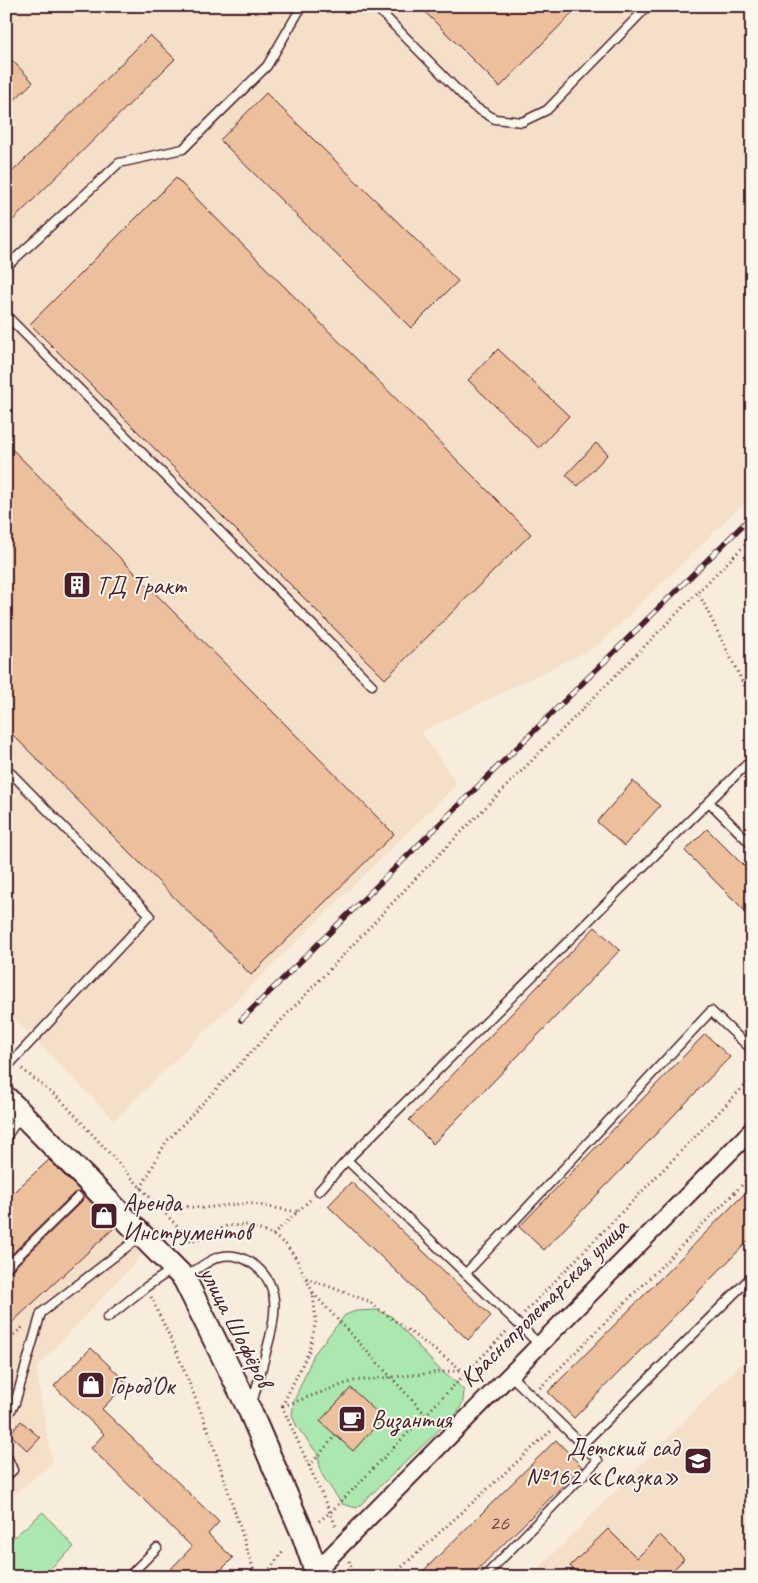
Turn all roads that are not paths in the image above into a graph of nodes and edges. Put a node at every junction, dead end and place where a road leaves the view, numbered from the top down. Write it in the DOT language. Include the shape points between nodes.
graph roads {
  1 [pos="302,6"];
  2 [pos="375,6"];
  3 [pos="648,6"];
  4 [pos="6,267"];
  5 [pos="6,315"];
  6 [pos="372,685"];
  7 [pos="752,759"];
  8 [pos="6,768"];
  9 [pos="710,803"];
  10 [pos="752,845"];
  11 [pos="752,1050"];
  12 [pos="6,1068"];
  13 [pos="14,1106"];
  14 [pos="752,1130"];
  15 [pos="6,1145"];
  16 [pos="347,1160"];
  17 [pos="319,1191"];
  18 [pos="78,1197"];
  19 [pos="142,1235"];
  20 [pos="6,1268"];
  21 [pos="180,1273"];
  22 [pos="466,1273"];
  23 [pos="752,1276"];
  24 [pos="107,1318"];
  25 [pos="540,1345"];
  26 [pos="510,1375"];
  27 [pos="250,1410"];
  28 [pos="6,1419"];
  29 [pos="582,1445"];
  30 [pos="6,1454"];
  31 [pos="6,1477"];
  32 [pos="157,1548"];
  33 [pos="314,1575"];
  34 [pos="128,1577"];
  35 [pos="484,1577"];
  1 -- 4 [label="lane" via="266,66 182,149 119,163"];
  2 -- 3 [label="lane" via="473,106 495,119 522,122 547,110"];
  5 -- 6 [label="lane"];
  7 -- 9 [label="lane"];
  8 -- 12 [label="lane" via="150,915"];
  9 -- 10 [label="lane"];
  9 -- 16 [label="lane"];
  11 -- 22 [label="lane" via="711,1012"];
  13 -- 15 [label="lane"];
  13 -- 19 [label="street, улица Шофёров"];
  14 -- 25 [label="street, Краснопролетарская улица"];
  16 -- 17 [label="lane"];
  16 -- 22 [label="lane"];
  18 -- 20 [label="lane"];
  19 -- 21 [label="street, улица Шофёров"];
  19 -- 28 [label="lane" via="41,1313 15,1403"];
  21 -- 24 [label="lane" via="146,1287"];
  21 -- 27 [label="street, улица Шофёров"];
  21 -- 27 [label="lane" via="220,1256 232,1255 253,1264 272,1289 274,1322"];
  22 -- 25 [label="lane"];
  23 -- 29 [label="lane"];
  25 -- 26 [label="street, Краснопролетарская улица"];
  26 -- 29 [label="lane"];
  26 -- 33 [label="street, Краснопролетарская улица"];
  27 -- 33 [label="street, улица Шофёров" via="303,1534"];
  29 -- 35 [label="lane" via="598,1460"];
  30 -- 31 [label="lane" via="13,1470"];
  32 -- 34 [label="lane"];
}
